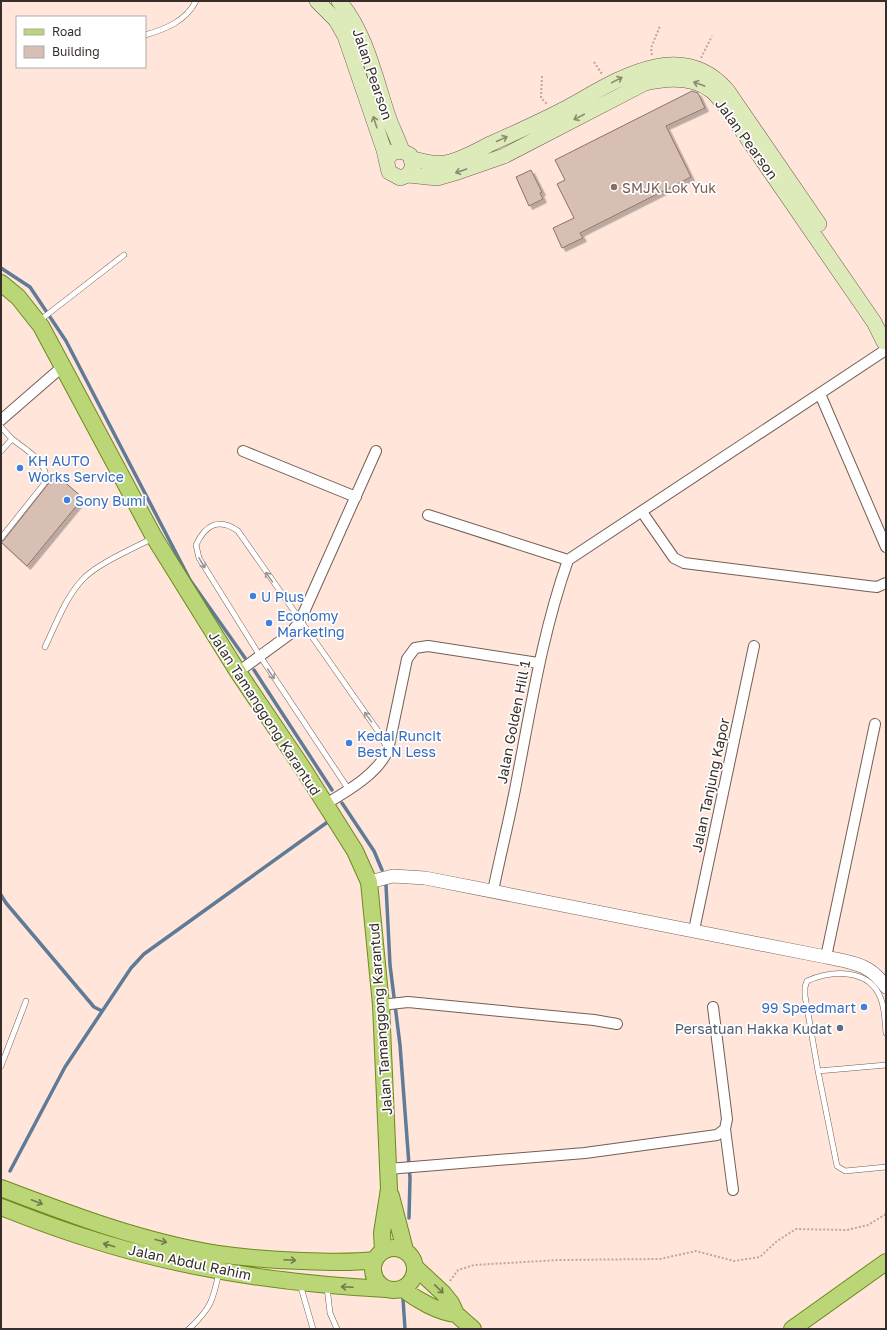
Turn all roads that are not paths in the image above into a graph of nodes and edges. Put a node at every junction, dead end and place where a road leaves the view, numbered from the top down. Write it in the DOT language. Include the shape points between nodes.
graph roads {
  1 [pos="196,1"];
  2 [pos="317,1"];
  3 [pos="339,1"];
  4 [pos="146,35"];
  5 [pos="407,155"];
  6 [pos="387,160"];
  7 [pos="408,174"];
  8 [pos="124,254"];
  9 [pos="1,283"];
  10 [pos="38,322"];
  11 [pos="886,325"];
  12 [pos="885,346"];
  13 [pos="62,367"];
  14 [pos="820,394"];
  15 [pos="1,420"];
  16 [pos="1,427"];
  17 [pos="12,439"];
  18 [pos="1,451"];
  19 [pos="243,451"];
  20 [pos="376,451"];
  21 [pos="356,497"];
  22 [pos="642,512"];
  23 [pos="428,515"];
  24 [pos="154,537"];
  25 [pos="1,538"];
  26 [pos="886,547"];
  27 [pos="568,560"];
  28 [pos="886,584"];
  29 [pos="300,621"];
  30 [pos="754,646"];
  31 [pos="45,647"];
  32 [pos="260,656"];
  33 [pos="538,663"];
  34 [pos="238,672"];
  35 [pos="875,724"];
  36 [pos="388,750"];
  37 [pos="349,790"];
  38 [pos="324,805"];
  39 [pos="369,882"];
  40 [pos="493,891"];
  41 [pos="694,930"];
  42 [pos="826,956"];
  43 [pos="886,987"];
  44 [pos="26,1001"];
  45 [pos="386,1004"];
  46 [pos="713,1007"];
  47 [pos="617,1024"];
  48 [pos="886,1033"];
  49 [pos="886,1065"];
  50 [pos="1,1066"];
  51 [pos="818,1071"];
  52 [pos="725,1129"];
  53 [pos="886,1167"];
  54 [pos="400,1169"];
  55 [pos="1,1188"];
  56 [pos="389,1189"];
  57 [pos="733,1190"];
  58 [pos="2,1210"];
  59 [pos="405,1250"];
  60 [pos="379,1256"];
  61 [pos="886,1262"];
  62 [pos="416,1268"];
  63 [pos="219,1270"];
  64 [pos="300,1282"];
  65 [pos="327,1286"];
  66 [pos="386,1289"];
  67 [pos="403,1289"];
  68 [pos="456,1314"];
  69 [pos="189,1329"];
  70 [pos="313,1329"];
  71 [pos="337,1329"];
  72 [pos="473,1329"];
  73 [pos="792,1329"];
  1 -- 4 [label="lane" via="183,18 172,26"];
  6 -- 2 [label="main road, one-way" via="345,36 336,20"];
  3 -- 5 [label="main road, Jalan Pearson" via="360,34 388,119"];
  5 -- 6 [label="main road" via="393,152"];
  5 -- 7 [label="main road" via="413,167"];
  5 -- 11 [label="main road, Jalan Pearson, one-way" via="436,164 457,160 556,114 624,77 654,66 696,69 713,76 736,102"];
  6 -- 7 [label="main road" via="387,169 392,175 400,178"];
  12 -- 7 [label="main road, Jalan Pearson, one-way" via="874,322 728,110 712,91 701,84 681,79 645,83 504,156 437,178"];
  8 -- 10 [label="lane"];
  9 -- 10 [label="main road, Jalan Tamanggong Karantud" via="18,297"];
  10 -- 13 [label="main road, Jalan Tamanggong Karantud"];
  12 -- 14 [label="street"];
  13 -- 15 [label="street"];
  13 -- 24 [label="main road, Jalan Tamanggong Karantud"];
  14 -- 22 [label="street"];
  14 -- 26 [label="street"];
  16 -- 17 [label="lane"];
  17 -- 18 [label="lane"];
  17 -- 25 [label="lane" via="44,466 47,476 44,484"];
  19 -- 21 [label="street"];
  20 -- 21 [label="street"];
  21 -- 29 [label="street"];
  22 -- 27 [label="street"];
  22 -- 28 [label="street" via="674,558 684,563 877,587"];
  23 -- 27 [label="street"];
  24 -- 31 [label="lane" via="85,577 76,588"];
  24 -- 34 [label="main road, Jalan Tamanggong Karantud"];
  27 -- 33 [label="street, Jalan Golden Hill 1" via="556,594"];
  29 -- 32 [label="street" via="290,634"];
  29 -- 32 [label="lane, one-way" via="238,531 225,523 218,523 206,530 199,538 196,550"];
  36 -- 29 [label="lane, one-way" via="378,731"];
  30 -- 41 [label="street, Jalan Tanjung Kapor"];
  32 -- 34 [label="street"];
  32 -- 37 [label="lane, one-way"];
  33 -- 36 [label="street" via="428,646 415,648 407,659"];
  33 -- 40 [label="street, Jalan Golden Hill 1" via="518,775"];
  34 -- 38 [label="main road, Jalan Tamanggong Karantud" via="302,767"];
  35 -- 42 [label="street"];
  36 -- 37 [label="street" via="380,764"];
  37 -- 38 [label="street"];
  38 -- 39 [label="main road, Jalan Tamanggong Karantud" via="355,851"];
  39 -- 40 [label="street" via="404,876"];
  39 -- 45 [label="main road, Jalan Tamanggong Karantud"];
  40 -- 41 [label="street"];
  41 -- 42 [label="street"];
  42 -- 43 [label="street" via="860,964 871,970"];
  44 -- 50 [label="lane"];
  45 -- 47 [label="street" via="408,1002"];
  45 -- 54 [label="main road, Jalan Tamanggong Karantud"];
  46 -- 52 [label="street" via="727,1119"];
  48 -- 51 [label="lane" via="881,999 871,983 863,978 834,973 807,981 804,987 805,996"];
  49 -- 51 [label="lane"];
  51 -- 53 [label="lane" via="837,1166 845,1171"];
  52 -- 54 [label="street" via="710,1137 585,1153"];
  52 -- 57 [label="street"];
  54 -- 56 [label="main road, Jalan Tamanggong Karantud"];
  55 -- 60 [label="main road, Jalan Abdul Rahim, one-way" via="89,1220 219,1254 341,1262"];
  56 -- 59 [label="main road, Jalan Tamanggong Karantud"];
  56 -- 60 [label="main road, Jalan Tamanggong Karantud"];
  63 -- 58 [label="main road, Jalan Abdul Rahim, one-way" via="153,1257"];
  59 -- 60 [label="main road" via="394,1248"];
  59 -- 62 [label="main road"];
  60 -- 66 [label="main road" via="373,1267 376,1280"];
  61 -- 73 [label="main road"];
  62 -- 67 [label="main road" via="412,1281"];
  62 -- 68 [label="main road, one-way" via="443,1293"];
  63 -- 64 [label="main road, Jalan Abdul Rahim"];
  63 -- 69 [label="lane" via="212,1302"];
  64 -- 65 [label="main road, Jalan Abdul Rahim"];
  64 -- 70 [label="lane"];
  66 -- 65 [label="main road, Jalan Abdul Rahim, one-way"];
  65 -- 71 [label="lane" via="330,1313"];
  66 -- 67 [label="main road"];
  67 -- 68 [label="main road" via="442,1311"];
  68 -- 72 [label="main road"];
}
